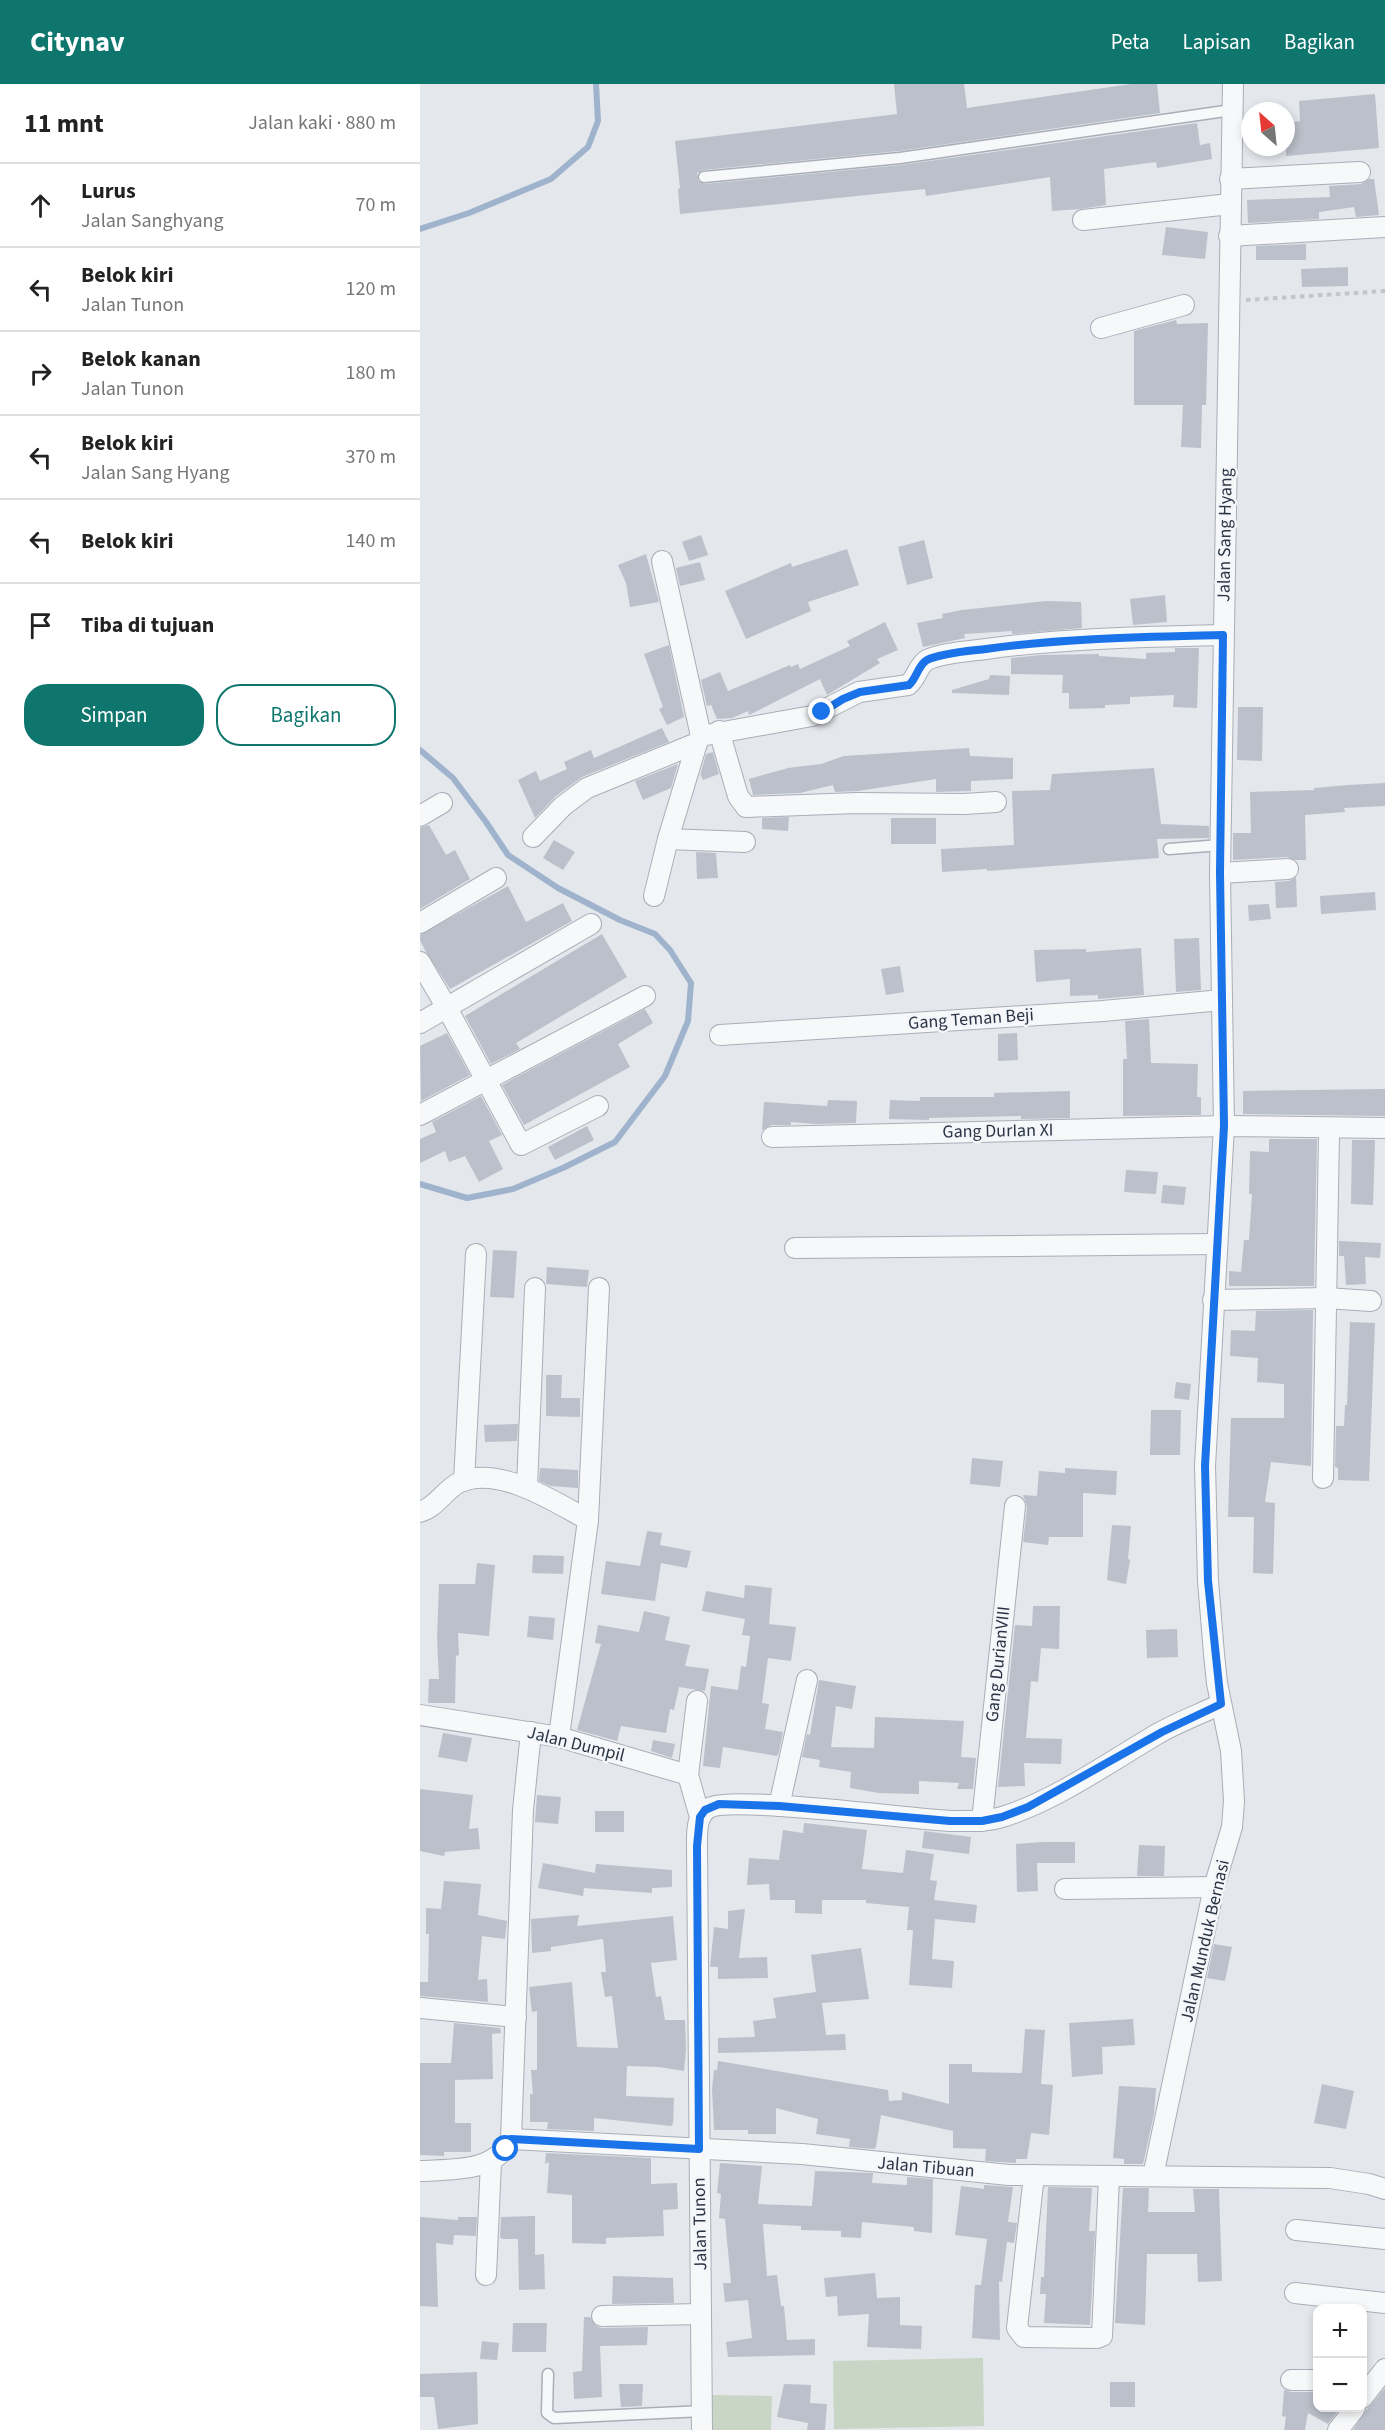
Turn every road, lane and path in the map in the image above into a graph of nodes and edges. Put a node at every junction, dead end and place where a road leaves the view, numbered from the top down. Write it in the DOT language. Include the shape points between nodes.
graph roads {
  1 [pos="1233,84"];
  2 [pos="1232,110"];
  3 [pos="1360,172"];
  4 [pos="704,177"];
  5 [pos="1230,179"];
  6 [pos="1230,204"];
  7 [pos="1083,220"];
  8 [pos="1385,227"];
  9 [pos="1229,236"];
  10 [pos="1385,291"];
  11 [pos="1228,301"];
  12 [pos="1184,305"];
  13 [pos="1101,328"];
  14 [pos="662,561"];
  15 [pos="1223,635"];
  16 [pos="706,737"];
  17 [pos="996,802"];
  18 [pos="442,803"];
  19 [pos="420,816"];
  20 [pos="533,837"];
  21 [pos="668,839"];
  22 [pos="745,842"];
  23 [pos="1221,845"];
  24 [pos="1169,849"];
  25 [pos="1288,869"];
  26 [pos="1220,873"];
  27 [pos="496,878"];
  28 [pos="654,896"];
  29 [pos="420,923"];
  30 [pos="591,924"];
  31 [pos="420,962"];
  32 [pos="645,996"];
  33 [pos="1222,1000"];
  34 [pos="447,1008"];
  35 [pos="420,1023"];
  36 [pos="720,1035"];
  37 [pos="487,1080"];
  38 [pos="598,1106"];
  39 [pos="420,1115"];
  40 [pos="1224,1126"];
  41 [pos="1385,1128"];
  42 [pos="1329,1135"];
  43 [pos="772,1137"];
  44 [pos="1216,1244"];
  45 [pos="795,1248"];
  46 [pos="476,1254"];
  47 [pos="535,1288"];
  48 [pos="599,1288"];
  49 [pos="1326,1298"];
  50 [pos="1213,1300"];
  51 [pos="1371,1301"];
  52 [pos="1323,1478"];
  53 [pos="464,1481"];
  54 [pos="527,1487"];
  55 [pos="1015,1506"];
  56 [pos="420,1512"];
  57 [pos="588,1520"];
  58 [pos="807,1680"];
  59 [pos="697,1701"];
  60 [pos="1221,1704"];
  61 [pos="420,1715"];
  62 [pos="531,1732"];
  63 [pos="559,1737"];
  64 [pos="688,1775"];
  65 [pos="779,1806"];
  66 [pos="700,1817"];
  67 [pos="982,1821"];
  68 [pos="1214,1887"];
  69 [pos="1065,1889"];
  70 [pos="420,2008"];
  71 [pos="516,2017"];
  72 [pos="511,2139"];
  73 [pos="699,2149"];
  74 [pos="491,2162"];
  75 [pos="420,2171"];
  76 [pos="1034,2175"];
  77 [pos="1153,2176"];
  78 [pos="1109,2178"];
  79 [pos="1385,2189"];
  80 [pos="1296,2230"];
  81 [pos="1385,2239"];
  82 [pos="486,2275"];
  83 [pos="1295,2293"];
  84 [pos="1385,2303"];
  85 [pos="701,2314"];
  86 [pos="602,2316"];
  87 [pos="548,2374"];
  88 [pos="1291,2380"];
  89 [pos="1313,2380"];
  90 [pos="1352,2412"];
  91 [pos="702,2420"];
  92 [pos="1338,2430"];
  1 -- 2 [label="street, Jalan Sang Hyang"];
  2 -- 4 [label="lane" via="900,158"];
  2 -- 5 [label="street, Jalan Sang Hyang"];
  3 -- 5 [label="street"];
  5 -- 6 [label="street, Jalan Sang Hyang"];
  6 -- 7 [label="street"];
  6 -- 9 [label="street, Jalan Sang Hyang"];
  8 -- 9 [label="street"];
  9 -- 11 [label="street, Jalan Sang Hyang"];
  10 -- 11 [label="path"];
  11 -- 15 [label="street, Jalan Sang Hyang"];
  12 -- 13 [label="street"];
  14 -- 16 [label="street"];
  15 -- 16 [label="street" via="1066,640 932,658 922,664 909,685 860,692 812,716"];
  15 -- 23 [label="street, Jalan Sang Hyang"];
  16 -- 17 [label="street" via="746,807"];
  16 -- 20 [label="street" via="587,788"];
  16 -- 21 [label="street"];
  18 -- 19 [label="street"];
  21 -- 22 [label="street"];
  21 -- 28 [label="street"];
  23 -- 24 [label="lane"];
  23 -- 26 [label="street, Jalan Sang Hyang"];
  25 -- 26 [label="street"];
  26 -- 33 [label="street, Jalan Sang Hyang"];
  27 -- 29 [label="street"];
  30 -- 34 [label="street"];
  31 -- 34 [label="street"];
  32 -- 37 [label="street"];
  33 -- 36 [label="street, Gang Teman Beji"];
  33 -- 40 [label="street, Jalan Sang Hyang"];
  34 -- 35 [label="street"];
  34 -- 37 [label="street"];
  37 -- 38 [label="street" via="521,1146"];
  37 -- 39 [label="street"];
  40 -- 41 [label="street, Gang DurIan XI"];
  40 -- 43 [label="street, Gang DurIan XI"];
  40 -- 44 [label="street, Jalan Sang Hyang"];
  42 -- 49 [label="street"];
  44 -- 45 [label="street"];
  44 -- 50 [label="street, Jalan Sang Hyang"];
  46 -- 53 [label="street"];
  47 -- 54 [label="street"];
  48 -- 57 [label="street"];
  49 -- 50 [label="street"];
  49 -- 51 [label="street"];
  49 -- 52 [label="street"];
  50 -- 60 [label="street, Jalan Sang Hyang" via="1205,1466 1208,1581"];
  53 -- 54 [label="street" via="489,1479"];
  53 -- 56 [label="street"];
  54 -- 57 [label="street"];
  55 -- 67 [label="street, Gang DurianVIII"];
  57 -- 63 [label="street"];
  58 -- 65 [label="street"];
  59 -- 64 [label="street"];
  60 -- 67 [label="street" via="1162,1732 1028,1807"];
  60 -- 68 [label="street, Jalan Munduk Bernasi" via="1231,1751 1234,1801 1232,1827"];
  61 -- 62 [label="street, Jalan Dumpil"];
  62 -- 63 [label="street, Jalan Dumpil"];
  62 -- 71 [label="street" via="523,1810"];
  63 -- 64 [label="street, Jalan Dumpil"];
  64 -- 66 [label="street"];
  65 -- 66 [label="street" via="719,1804"];
  65 -- 67 [label="street"];
  66 -- 73 [label="street, Jalan Tunon"];
  68 -- 69 [label="street"];
  68 -- 77 [label="street, Jalan Munduk Bernasi"];
  70 -- 71 [label="street"];
  71 -- 72 [label="street"];
  72 -- 73 [label="street, Jalan Tibuan"];
  72 -- 74 [label="street"];
  73 -- 76 [label="street, Jalan Tibuan"];
  73 -- 85 [label="street, Jalan Tunon"];
  74 -- 75 [label="street" via="471,2168"];
  74 -- 82 [label="street"];
  76 -- 78 [label="street, Jalan Tibuan"];
  76 -- 78 [label="street" via="1017,2328 1024,2337 1102,2336"];
  77 -- 78 [label="street, Jalan Tibuan"];
  77 -- 79 [label="street, Jalan Tibuan" via="1330,2178"];
  80 -- 81 [label="street"];
  83 -- 84 [label="street"];
  85 -- 86 [label="street"];
  85 -- 91 [label="street, Jalan Tunon"];
  87 -- 91 [label="lane" via="547,2412 554,2418"];
  88 -- 89 [label="street"];
  90 -- 92 [label="street"];
}
